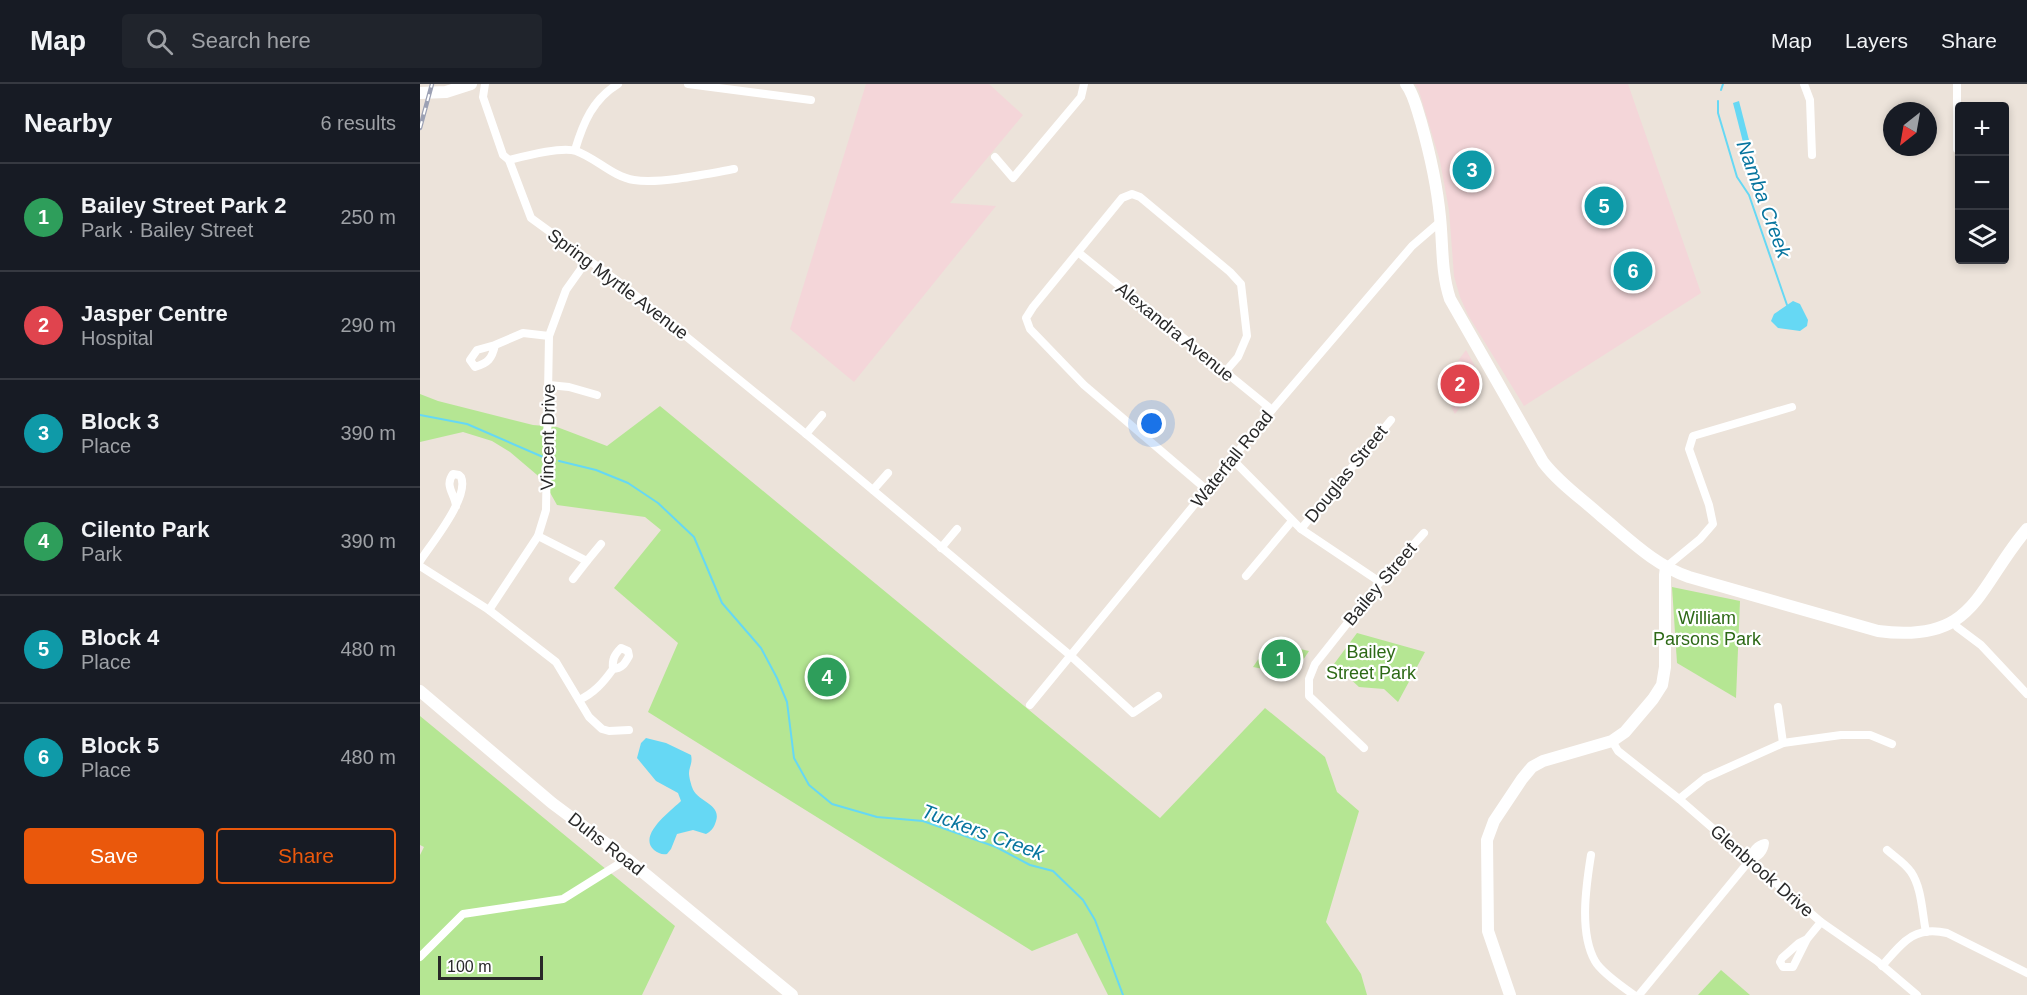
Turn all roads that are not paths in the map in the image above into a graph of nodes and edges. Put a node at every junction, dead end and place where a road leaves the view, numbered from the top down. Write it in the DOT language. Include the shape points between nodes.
graph roads {
  1 [pos="471,84"];
  2 [pos="485,84"];
  3 [pos="618,84"];
  4 [pos="688,84"];
  5 [pos="1084,84"];
  6 [pos="1406,84"];
  7 [pos="1804,84"];
  8 [pos="1957,84"];
  9 [pos="420,93"];
  10 [pos="483,97"];
  11 [pos="811,100"];
  12 [pos="1957,102"];
  13 [pos="575,150"];
  14 [pos="1812,155"];
  15 [pos="995,157"];
  16 [pos="508,160"];
  17 [pos="734,169"];
  18 [pos="1441,221"];
  19 [pos="1079,253"];
  20 [pos="588,259"];
  21 [pos="549,336"];
  22 [pos="495,345"];
  23 [pos="1225,372"];
  24 [pos="549,385"];
  25 [pos="597,395"];
  26 [pos="1792,407"];
  27 [pos="1272,410"];
  28 [pos="822,415"];
  29 [pos="1391,420"];
  30 [pos="806,434"];
  31 [pos="1233,460"];
  32 [pos="888,473"];
  33 [pos="873,490"];
  34 [pos="1207,490"];
  35 [pos="456,506"];
  36 [pos="1292,521"];
  37 [pos="957,529"];
  38 [pos="1301,529"];
  39 [pos="2027,529"];
  40 [pos="1424,533"];
  41 [pos="538,536"];
  42 [pos="601,544"];
  43 [pos="941,548"];
  44 [pos="420,561"];
  45 [pos="587,561"];
  46 [pos="420,566"];
  47 [pos="1666,567"];
  48 [pos="1246,576"];
  49 [pos="573,579"];
  50 [pos="1380,582"];
  51 [pos="489,610"];
  52 [pos="1953,621"];
  53 [pos="1071,656"];
  54 [pos="613,669"];
  55 [pos="420,691"];
  56 [pos="2027,694"];
  57 [pos="1158,696"];
  58 [pos="579,700"];
  59 [pos="1030,705"];
  60 [pos="1778,707"];
  61 [pos="629,730"];
  62 [pos="1612,741"];
  63 [pos="1783,743"];
  64 [pos="1892,744"];
  65 [pos="1364,748"];
  66 [pos="1679,799"];
  67 [pos="1887,850"];
  68 [pos="1591,855"];
  69 [pos="627,859"];
  70 [pos="1750,860"];
  71 [pos="1821,922"];
  72 [pos="1926,932"];
  73 [pos="1807,939"];
  74 [pos="420,957"];
  75 [pos="1882,966"];
  76 [pos="2027,973"];
  77 [pos="792,995"];
  78 [pos="1510,995"];
  79 [pos="1634,995"];
  80 [pos="1640,995"];
  81 [pos="1917,995"];
  1 -- 9 [label="main road" via="456,90"];
  1 -- 10 [label="street, Spring Myrtle Avenue"];
  2 -- 10 [label="street, Spring Myrtle Avenue"];
  3 -- 13 [label="street" via="591,109"];
  4 -- 11 [label="street"];
  5 -- 15 [label="street" via="1081,97 1013,178"];
  6 -- 18 [label="main road" via="1431,160"];
  7 -- 14 [label="street" via="1809,100"];
  8 -- 12 [label="street"];
  10 -- 16 [label="street, Spring Myrtle Avenue" via="502,155"];
  13 -- 16 [label="street"];
  13 -- 17 [label="street" via="634,180"];
  16 -- 20 [label="street, Spring Myrtle Avenue" via="531,218"];
  18 -- 27 [label="street, Waterfall Road" via="1412,246"];
  18 -- 47 [label="main road" via="1443,281 1449,299 1537,453 1559,480"];
  19 -- 23 [label="street, Alexandra Avenue"];
  19 -- 23 [label="street" via="1122,198 1132,194 1140,197 1241,284 1246,336 1238,357"];
  19 -- 34 [label="street" via="1033,307 1026,318 1030,329 1084,385"];
  20 -- 21 [label="street, Vincent Drive" via="566,290"];
  20 -- 30 [label="street, Spring Myrtle Avenue"];
  21 -- 22 [label="street" via="523,333"];
  21 -- 24 [label="street, Vincent Drive"];
  23 -- 27 [label="street, Alexandra Avenue"];
  24 -- 25 [label="street"];
  24 -- 41 [label="street, Vincent Drive" via="546,510"];
  26 -- 47 [label="street" via="1693,436 1689,449 1713,524"];
  27 -- 31 [label="street, Waterfall Road"];
  28 -- 30 [label="street"];
  29 -- 38 [label="street, Douglas Street"];
  30 -- 33 [label="street, Spring Myrtle Avenue"];
  31 -- 34 [label="street, Waterfall Road"];
  31 -- 36 [label="street"];
  32 -- 33 [label="street"];
  33 -- 43 [label="street, Spring Myrtle Avenue"];
  34 -- 53 [label="street, Waterfall Road"];
  35 -- 44 [label="street"];
  36 -- 38 [label="street"];
  36 -- 48 [label="street"];
  37 -- 43 [label="street"];
  38 -- 50 [label="street"];
  39 -- 52 [label="main road" via="1983,593"];
  40 -- 50 [label="street, Bailey Street"];
  41 -- 45 [label="street"];
  41 -- 51 [label="street, Vincent Drive"];
  42 -- 45 [label="street"];
  43 -- 53 [label="street, Spring Myrtle Avenue"];
  45 -- 49 [label="street"];
  46 -- 51 [label="street"];
  47 -- 52 [label="main road" via="1878,631 1930,631"];
  47 -- 62 [label="main road" via="1665,676 1653,699 1625,732"];
  50 -- 65 [label="street, Bailey Street" via="1316,664 1309,679 1309,696"];
  51 -- 58 [label="street" via="556,662"];
  52 -- 56 [label="street"];
  53 -- 57 [label="street, Spring Myrtle Avenue" via="1133,713"];
  53 -- 59 [label="street, Waterfall Road"];
  54 -- 58 [label="street" via="603,684"];
  55 -- 69 [label="main road, Duhs Road" via="552,802"];
  58 -- 61 [label="street" via="602,729"];
  60 -- 63 [label="street"];
  62 -- 66 [label="street, Glenbrook Drive" via="1618,751"];
  62 -- 78 [label="main road" via="1532,767 1491,827 1487,847 1488,931"];
  63 -- 64 [label="street" via="1870,735"];
  63 -- 66 [label="street" via="1705,778"];
  66 -- 70 [label="street, Glenbrook Drive"];
  67 -- 72 [label="street" via="1913,874"];
  68 -- 79 [label="street" via="1586,884 1586,933 1595,962"];
  69 -- 74 [label="street" via="563,899 463,914"];
  69 -- 77 [label="main road, Duhs Road"];
  70 -- 71 [label="street, Glenbrook Drive"];
  70 -- 80 [label="street"];
  71 -- 73 [label="street"];
  71 -- 75 [label="street, Glenbrook Drive"];
  72 -- 75 [label="street" via="1903,942"];
  72 -- 76 [label="street" via="1947,933"];
  75 -- 81 [label="street, Glenbrook Drive"];
}
